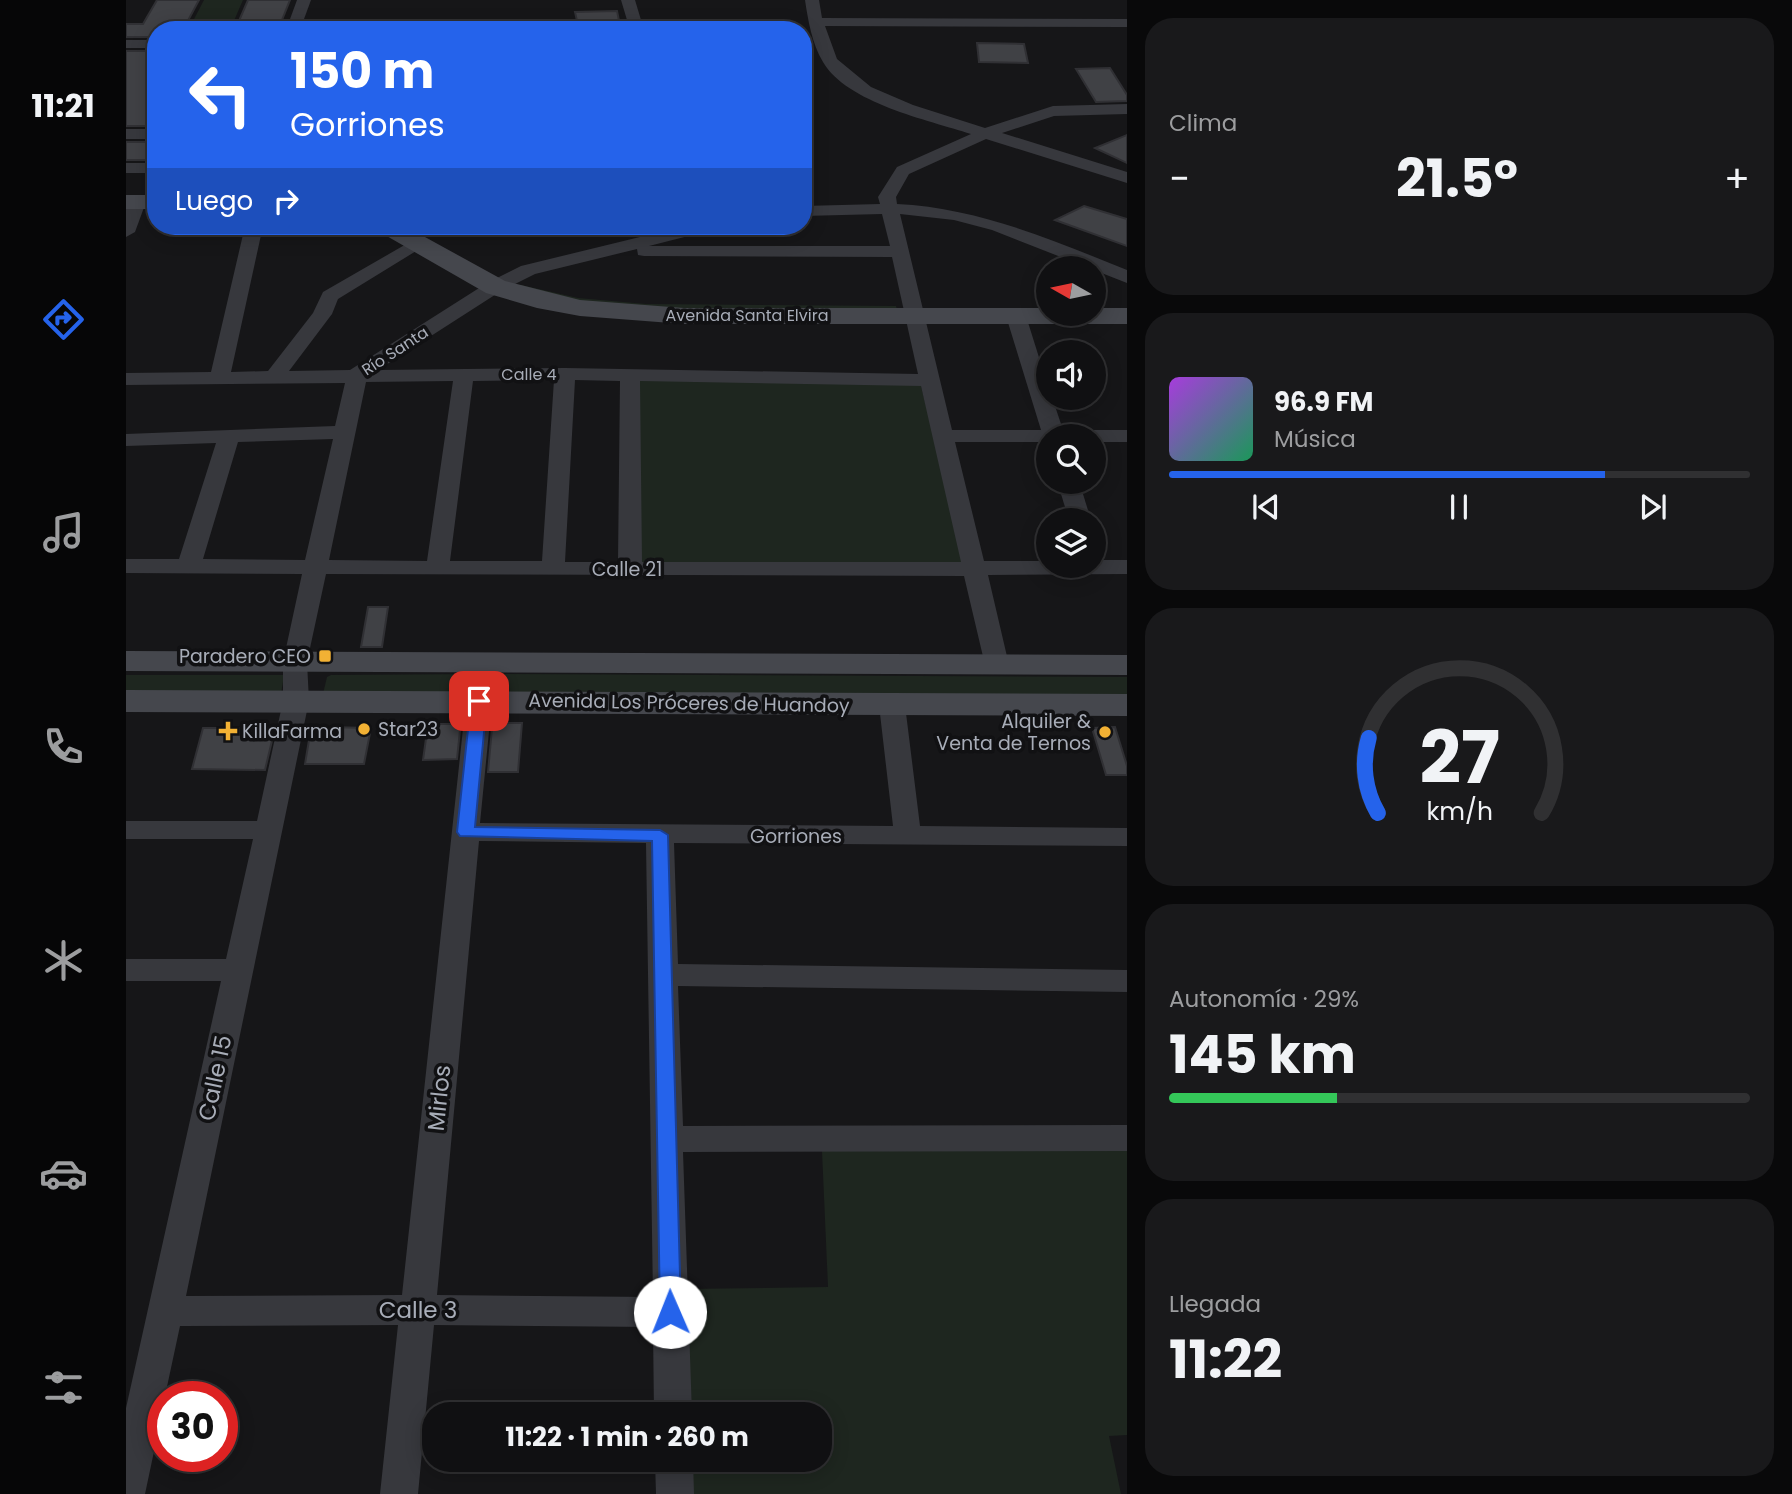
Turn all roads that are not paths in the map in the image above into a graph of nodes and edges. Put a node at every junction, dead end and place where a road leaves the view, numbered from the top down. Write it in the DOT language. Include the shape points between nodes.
graph roads {
  1 [pos="304,0"];
  2 [pos="628,0"];
  3 [pos="813,0"];
  4 [pos="296,21"];
  5 [pos="634,21"];
  6 [pos="816,22"];
  7 [pos="1127,23"];
  8 [pos="126,44"];
  9 [pos="147,44"];
  10 [pos="1127,109"];
  11 [pos="985,133"];
  12 [pos="126,134"];
  13 [pos="147,134"];
  14 [pos="126,168"];
  15 [pos="147,168"];
  16 [pos="1127,178"];
  17 [pos="140,197"];
  18 [pos="889,210"];
  19 [pos="812,211"];
  20 [pos="126,232"];
  21 [pos="252,235"];
  22 [pos="413,235"];
  23 [pos="667,235"];
  24 [pos="597,251"];
  25 [pos="900,252"];
  26 [pos="1127,277"];
  27 [pos="503,282"];
  28 [pos="1036,302"];
  29 [pos="1106,307"];
  30 [pos="914,308"];
  31 [pos="1126,315"];
  32 [pos="1016,316"];
  33 [pos="565,374"];
  34 [pos="357,375"];
  35 [pos="464,375"];
  36 [pos="630,375"];
  37 [pos="220,376"];
  38 [pos="275,376"];
  39 [pos="126,379"];
  40 [pos="931,380"];
  41 [pos="1050,424"];
  42 [pos="344,432"];
  43 [pos="229,436"];
  44 [pos="944,436"];
  45 [pos="1036,436"];
  46 [pos="1106,436"];
  47 [pos="1127,436"];
  48 [pos="126,440"];
  49 [pos="126,566"];
  50 [pos="189,566"];
  51 [pos="316,566"];
  52 [pos="1106,566"];
  53 [pos="438,567"];
  54 [pos="1036,567"];
  55 [pos="1127,567"];
  56 [pos="553,568"];
  57 [pos="973,568"];
  58 [pos="630,569"];
  59 [pos="126,661"];
  60 [pos="295,662"];
  61 [pos="997,665"];
  62 [pos="1127,665"];
  63 [pos="126,701"];
  64 [pos="296,701"];
  65 [pos="479,701"];
  66 [pos="892,705"];
  67 [pos="1127,705"];
  68 [pos="126,830"];
  69 [pos="268,830"];
  70 [pos="466,832"];
  71 [pos="660,835"];
  72 [pos="908,837"];
  73 [pos="1127,837"];
  74 [pos="126,970"];
  75 [pos="238,971"];
  76 [pos="663,975"];
  77 [pos="1127,981"];
  78 [pos="1127,1138"];
  79 [pos="666,1139"];
  80 [pos="417,1310"];
  81 [pos="165,1311"];
  82 [pos="670,1312"];
  83 [pos="673,1402"];
  84 [pos="674,1472"];
  85 [pos="126,1494"];
  86 [pos="399,1494"];
  87 [pos="675,1494"];
  1 -- 4 [label="street"];
  2 -- 5 [label="street"];
  3 -- 6 [label="street"];
  6 -- 7 [label="street"];
  6 -- 11 [label="street" via="830,61 849,80 883,100"];
  8 -- 9 [label="street"];
  10 -- 11 [label="street" via="1053,111"];
  11 -- 16 [label="street"];
  11 -- 18 [label="street" via="903,171 887,197"];
  12 -- 13 [label="street"];
  14 -- 15 [label="street"];
  17 -- 20 [label="street"];
  18 -- 19 [label="street"];
  18 -- 25 [label="street"];
  18 -- 26 [label="street" via="983,222"];
  21 -- 37 [label="street"];
  22 -- 27 [label="main road, Avenida Santa Elvira"];
  22 -- 38 [label="street" via="330,296 322,314"];
  23 -- 24 [label="street, Río Santa"];
  24 -- 25 [label="street"];
  24 -- 27 [label="street, Río Santa"];
  25 -- 30 [label="street"];
  27 -- 30 [label="main road, Avenida Santa Elvira" via="538,300 627,313"];
  27 -- 34 [label="street, Río Santa"];
  28 -- 30 [label="main road, Avenida Santa Elvira"];
  29 -- 31 [label="main road, Avenida Santa Elvira"];
  30 -- 32 [label="main road, Avenida Santa Elvira"];
  30 -- 40 [label="street"];
  31 -- 32 [label="main road, Avenida Santa Elvira"];
  32 -- 41 [label="street"];
  33 -- 35 [label="street, Calle 4"];
  33 -- 36 [label="street, Calle 4"];
  33 -- 56 [label="street"];
  34 -- 35 [label="street, Calle 4"];
  34 -- 38 [label="street, Calle 4"];
  34 -- 42 [label="street, Río Santa"];
  35 -- 53 [label="street"];
  36 -- 40 [label="street, Calle 4"];
  36 -- 58 [label="street"];
  37 -- 38 [label="street, Calle 4"];
  37 -- 39 [label="street, Calle 4"];
  40 -- 44 [label="street"];
  42 -- 43 [label="street"];
  42 -- 51 [label="street, Río Santa"];
  43 -- 48 [label="street"];
  43 -- 50 [label="street"];
  44 -- 45 [label="street"];
  44 -- 57 [label="street"];
  46 -- 47 [label="street"];
  49 -- 50 [label="street, Calle 21"];
  50 -- 51 [label="street, Calle 21"];
  51 -- 53 [label="street, Calle 21"];
  51 -- 60 [label="street, Río Santa"];
  52 -- 55 [label="street, Calle 21"];
  53 -- 56 [label="street, Calle 21"];
  54 -- 57 [label="street, Calle 21"];
  56 -- 58 [label="street, Calle 21"];
  57 -- 58 [label="street, Calle 21"];
  57 -- 61 [label="street"];
  59 -- 60 [label="main road, Avenida Los Próceres de Huandoy"];
  60 -- 61 [label="main road, Avenida Los Próceres de Huandoy"];
  60 -- 64 [label="street, Calle 15"];
  61 -- 62 [label="main road, Avenida Los Próceres de Huandoy"];
  63 -- 64 [label="main road, Avenida Los Próceres de Huandoy"];
  64 -- 65 [label="main road, Avenida Los Próceres de Huandoy"];
  64 -- 69 [label="street, Calle 15"];
  65 -- 66 [label="main road, Avenida Los Próceres de Huandoy"];
  65 -- 70 [label="street, Mirlos"];
  66 -- 67 [label="main road, Avenida Los Próceres de Huandoy"];
  66 -- 72 [label="street"];
  68 -- 69 [label="street"];
  69 -- 75 [label="street, Calle 15"];
  70 -- 71 [label="street, Gorriones"];
  70 -- 80 [label="street, Mirlos"];
  71 -- 72 [label="street, Gorriones"];
  71 -- 76 [label="street"];
  72 -- 73 [label="street, Gorriones"];
  74 -- 75 [label="street"];
  75 -- 81 [label="street, Calle 15"];
  76 -- 77 [label="street"];
  76 -- 79 [label="street"];
  78 -- 79 [label="street"];
  79 -- 82 [label="street"];
  80 -- 81 [label="street, Calle 3"];
  80 -- 82 [label="street, Calle 3"];
  80 -- 86 [label="street, Mirlos"];
  81 -- 85 [label="street, Calle 15"];
  82 -- 83 [label="street"];
  84 -- 87 [label="street"];
}
